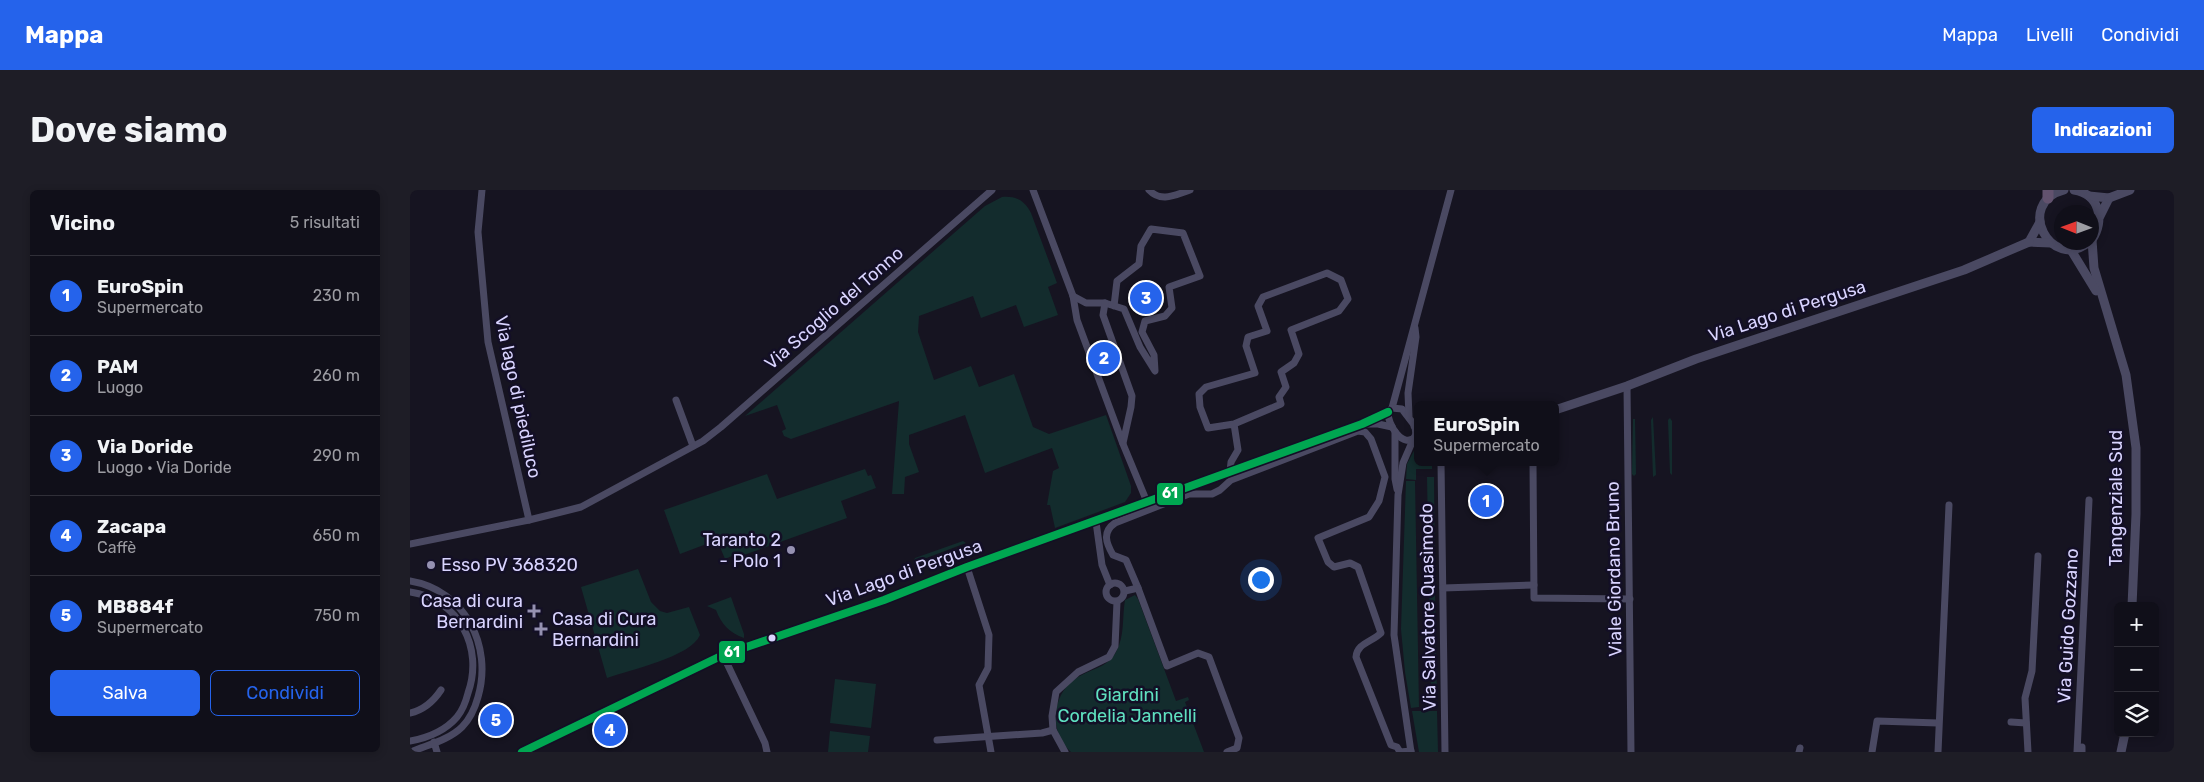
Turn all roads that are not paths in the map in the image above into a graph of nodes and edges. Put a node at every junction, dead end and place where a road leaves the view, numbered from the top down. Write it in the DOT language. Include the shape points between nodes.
graph roads {
  1 [pos="482,190"];
  2 [pos="992,190"];
  3 [pos="1033,190"];
  4 [pos="1149,190"];
  5 [pos="1190,190"];
  6 [pos="1451,190"];
  7 [pos="2064,190"];
  8 [pos="2074,190"];
  9 [pos="2130,190"];
  10 [pos="2048,194"];
  11 [pos="2089,196"];
  12 [pos="2109,198"];
  13 [pos="2100,216"];
  14 [pos="2040,222"];
  15 [pos="2099,222"];
  16 [pos="2029,242"];
  17 [pos="2051,243"];
  18 [pos="2054,245"];
  19 [pos="2070,250"];
  20 [pos="2092,250"];
  21 [pos="1073,296"];
  22 [pos="1106,303"];
  23 [pos="2103,305"];
  24 [pos="1114,306"];
  25 [pos="1415,327"];
  26 [pos="1627,386"];
  27 [pos="676,400"];
  28 [pos="1559,409"];
  29 [pos="1390,410"];
  30 [pos="1409,417"];
  31 [pos="1414,423"];
  32 [pos="1234,424"];
  33 [pos="1362,424"];
  34 [pos="1394,429"];
  35 [pos="1414,437"];
  36 [pos="1414,439"];
  37 [pos="1123,444"];
  38 [pos="694,446"];
  39 [pos="1441,466"];
  40 [pos="1533,466"];
  41 [pos="1230,472"];
  42 [pos="1208,480"];
  43 [pos="1212,494"];
  44 [pos="1398,495"];
  45 [pos="2089,500"];
  46 [pos="1147,502"];
  47 [pos="1949,505"];
  48 [pos="529,520"];
  49 [pos="1096,522"];
  50 [pos="410,544"];
  51 [pos="2038,556"];
  52 [pos="967,567"];
  53 [pos="410,581"];
  54 [pos="1110,584"];
  55 [pos="1534,585"];
  56 [pos="1138,588"];
  57 [pos="1443,588"];
  58 [pos="1125,591"];
  59 [pos="410,592"];
  60 [pos="1630,598"];
  61 [pos="1117,602"];
  62 [pos="2132,602"];
  63 [pos="723,656"];
  64 [pos="441,690"];
  65 [pos="465,703"];
  66 [pos="475,707"];
  67 [pos="410,713"];
  68 [pos="2011,722"];
  69 [pos="1938,723"];
  70 [pos="2026,723"];
  71 [pos="1053,730"];
  72 [pos="988,736"];
  73 [pos="2125,737"];
  74 [pos="2126,737"];
  75 [pos="937,740"];
  76 [pos="410,742"];
  77 [pos="434,742"];
  78 [pos="2080,750"];
  79 [pos="1411,751"];
  80 [pos="410,752"];
  81 [pos="437,752"];
  82 [pos="522,752"];
  83 [pos="767,752"];
  84 [pos="991,752"];
  85 [pos="1065,752"];
  86 [pos="1227,752"];
  87 [pos="1445,752"];
  88 [pos="1631,752"];
  89 [pos="1872,752"];
  90 [pos="1938,752"];
  91 [pos="2028,752"];
  92 [pos="2121,752"];
  93 [pos="2128,752"];
  1 -- 48 [label="street, Via lago di piediluco" via="478,232 488,342"];
  2 -- 38 [label="street, Via Scoglio del Tonno" via="727,422"];
  3 -- 21 [label="street"];
  4 -- 5 [label="street" via="1157,197 1166,198"];
  6 -- 25 [label="street"];
  7 -- 10 [label="street"];
  8 -- 11 [label="street"];
  9 -- 12 [label="street"];
  10 -- 14 [label="street"];
  11 -- 12 [label="street"];
  11 -- 13 [label="street"];
  12 -- 13 [label="street"];
  13 -- 15 [label="street"];
  14 -- 16 [label="street"];
  14 -- 17 [label="street" via="2045,237"];
  16 -- 17 [label="street, Via Lago di Pergusa"];
  16 -- 26 [label="street, Via Lago di Pergusa" via="1964,270 1696,359"];
  17 -- 18 [label="street, Via Lago di Pergusa"];
  19 -- 23 [label="street, Tangenziale Sud"];
  20 -- 23 [label="street, Tangenziale Sud"];
  21 -- 22 [label="street" via="1086,303"];
  21 -- 37 [label="street" via="1077,320"];
  22 -- 24 [label="street"];
  22 -- 37 [label="street" via="1103,316 1132,396"];
  23 -- 62 [label="street, Tangenziale Sud" via="2126,375 2136,448"];
  24 -- 24 [label="street" via="1116,281 1139,264 1141,246 1151,229 1183,233 1200,276 1169,287 1172,308 1165,316 1145,321 1142,332 1154,355 1155,372 1140,348 1124,309"];
  25 -- 29 [label="street"];
  25 -- 30 [label="street" via="1408,393"];
  26 -- 28 [label="street, Via Lago di Pergusa"];
  26 -- 60 [label="street, Viale Giordano Bruno"];
  27 -- 38 [label="street"];
  29 -- 30 [label="street" via="1402,409"];
  29 -- 33 [label="street, Via Lago di Pergusa"];
  29 -- 34 [label="street" via="1389,421"];
  30 -- 31 [label="street"];
  32 -- 32 [label="street" via="1281,404 1279,397 1286,387 1281,372 1294,363 1298,354 1291,330 1339,311 1348,299 1341,280 1327,272 1263,297 1258,306 1267,331 1248,337 1246,346 1255,373 1206,387 1199,394 1200,408 1208,428"];
  32 -- 41 [label="street" via="1238,450"];
  33 -- 34 [label="street"];
  33 -- 41 [label="street, Via Lago di Pergusa"];
  34 -- 35 [label="street" via="1404,440"];
  34 -- 44 [label="street"];
  36 -- 44 [label="street" via="1403,463"];
  37 -- 46 [label="street"];
  38 -- 48 [label="street, Via Scoglio del Tonno" via="581,507"];
  39 -- 57 [label="street, Via Salvatore Quasìmodo"];
  40 -- 55 [label="street"];
  41 -- 42 [label="street, Via Lago di Pergusa"];
  42 -- 43 [label="street"];
  42 -- 46 [label="street, Via Lago di Pergusa"];
  43 -- 56 [label="street" via="1189,494 1109,527 1107,545 1113,555 1126,560"];
  43 -- 79 [label="street" via="1231,480 1358,431 1365,432 1371,439 1385,477 1379,501 1369,517 1318,538 1328,562 1334,567 1350,562 1358,567 1381,633 1362,645 1356,657 1391,745 1400,752"];
  44 -- 79 [label="street" via="1394,634"];
  45 -- 78 [label="street, Via Guido Gozzano"];
  46 -- 49 [label="street, Via Lago di Pergusa"];
  47 -- 69 [label="street"];
  48 -- 50 [label="street, Via Scoglio del Tonno"];
  49 -- 52 [label="street, Via Lago di Pergusa"];
  49 -- 54 [label="street" via="1102,565"];
  51 -- 70 [label="street" via="2032,671 2025,698"];
  52 -- 63 [label="street, Via Lago di Pergusa" via="884,600"];
  52 -- 72 [label="street" via="989,635 988,668 979,685"];
  53 -- 66 [label="street" via="441,592 458,606 474,627 483,663 482,683"];
  54 -- 58 [label="street" via="1119,584"];
  54 -- 61 [label="street" via="1107,596"];
  55 -- 57 [label="street"];
  55 -- 60 [label="street" via="1534,598"];
  56 -- 58 [label="street"];
  56 -- 86 [label="street" via="1167,666 1198,653 1209,657 1239,738 1237,748"];
  57 -- 87 [label="street, Via Salvatore Quasìmodo"];
  58 -- 61 [label="street" via="1124,597"];
  59 -- 65 [label="street" via="445,606 465,632 474,664"];
  60 -- 88 [label="street, Viale Giordano Bruno"];
  61 -- 71 [label="street" via="1115,646 1109,656 1078,672 1056,692"];
  63 -- 82 [label="street, Via Lago di Pergusa"];
  63 -- 83 [label="street"];
  64 -- 67 [label="street" via="430,704"];
  65 -- 66 [label="street"];
  65 -- 76 [label="street" via="457,717 443,729"];
  66 -- 77 [label="street" via="462,728"];
  68 -- 70 [label="street"];
  69 -- 89 [label="street" via="1876,721"];
  69 -- 90 [label="street"];
  70 -- 91 [label="street"];
  71 -- 72 [label="street"];
  71 -- 85 [label="street"];
  72 -- 75 [label="street"];
  72 -- 84 [label="street"];
  73 -- 92 [label="street"];
  74 -- 93 [label="street"];
  77 -- 80 [label="street"];
  77 -- 81 [label="street"];
}
